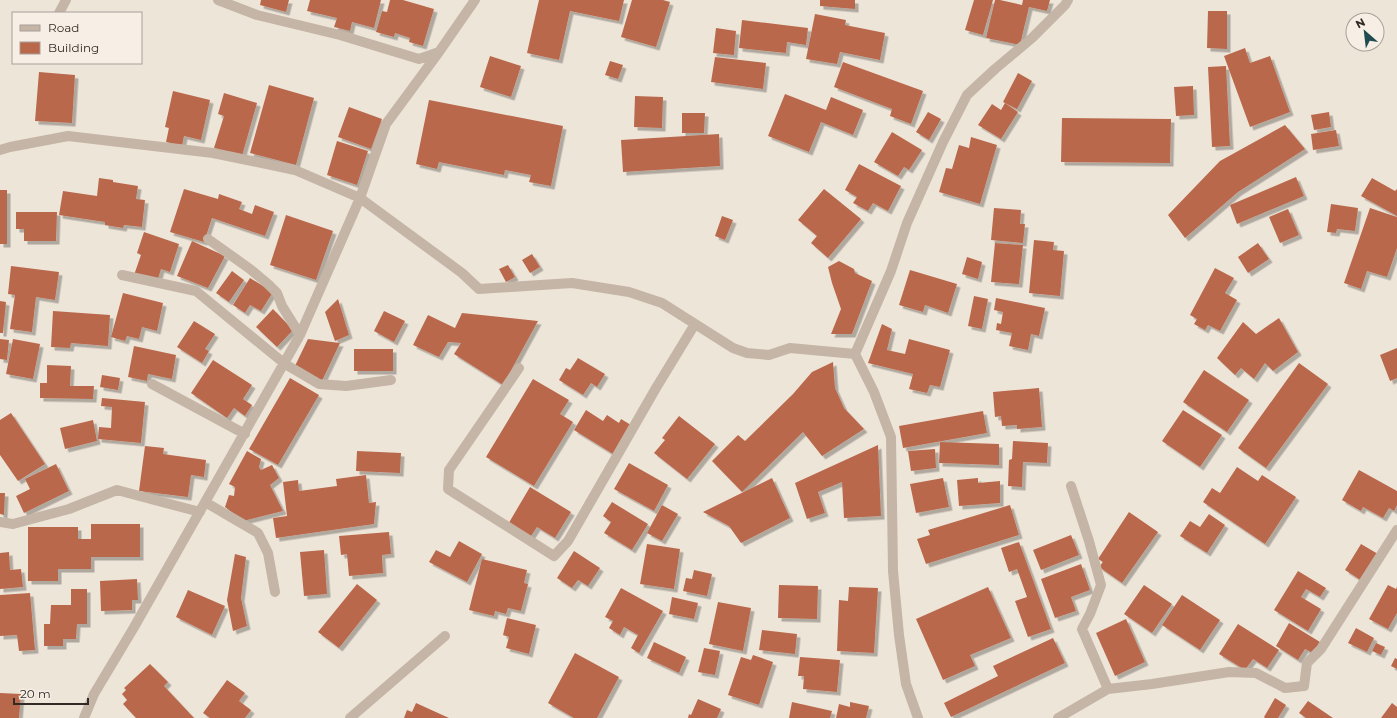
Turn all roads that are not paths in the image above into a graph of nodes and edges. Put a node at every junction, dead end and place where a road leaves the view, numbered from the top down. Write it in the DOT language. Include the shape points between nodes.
graph roads {
  1 [pos="66,0"];
  2 [pos="218,0"];
  3 [pos="474,0"];
  4 [pos="1068,0"];
  5 [pos="60,12"];
  6 [pos="439,52"];
  7 [pos="0,150"];
  8 [pos="360,198"];
  9 [pos="208,239"];
  10 [pos="122,275"];
  11 [pos="696,324"];
  12 [pos="300,335"];
  13 [pos="855,354"];
  14 [pos="285,364"];
  15 [pos="519,368"];
  16 [pos="391,380"];
  17 [pos="152,384"];
  18 [pos="245,434"];
  19 [pos="1071,486"];
  20 [pos="205,502"];
  21 [pos="200,512"];
  22 [pos="0,522"];
  23 [pos="1397,530"];
  24 [pos="275,592"];
  25 [pos="445,636"];
  26 [pos="1108,689"];
  27 [pos="84,718"];
  28 [pos="350,718"];
  29 [pos="918,718"];
  30 [pos="1058,718"];
  1 -- 5 [label="street"];
  2 -- 6 [label="street" via="257,15 340,35 419,59"];
  3 -- 6 [label="street"];
  4 -- 13 [label="street" via="1032,38 967,95 907,223 891,271"];
  6 -- 8 [label="street" via="386,124"];
  7 -- 8 [label="street" via="68,136 213,153 295,170"];
  8 -- 11 [label="street" via="462,273 479,289 572,283 629,292 662,302"];
  8 -- 12 [label="street"];
  9 -- 12 [label="street" via="250,269 277,293"];
  10 -- 14 [label="street" via="196,291"];
  11 -- 13 [label="street" via="733,348 747,353 769,355 790,348"];
  11 -- 15 [label="street" via="568,541 554,556 448,489 449,470"];
  12 -- 14 [label="street"];
  13 -- 29 [label="street" via="874,392 891,438 893,571 898,628 906,684"];
  14 -- 16 [label="street" via="319,384 346,386"];
  14 -- 18 [label="street"];
  17 -- 18 [label="street"];
  18 -- 20 [label="street"];
  19 -- 26 [label="street" via="1101,585 1082,629"];
  20 -- 21 [label="street"];
  20 -- 24 [label="street" via="258,533 268,553"];
  21 -- 22 [label="street" via="117,490 69,509 13,524"];
  21 -- 27 [label="street" via="94,694"];
  23 -- 26 [label="street" via="1321,649 1307,663 1304,686 1285,688 1256,673 1229,672"];
  25 -- 28 [label="street"];
  26 -- 30 [label="street"];
}
